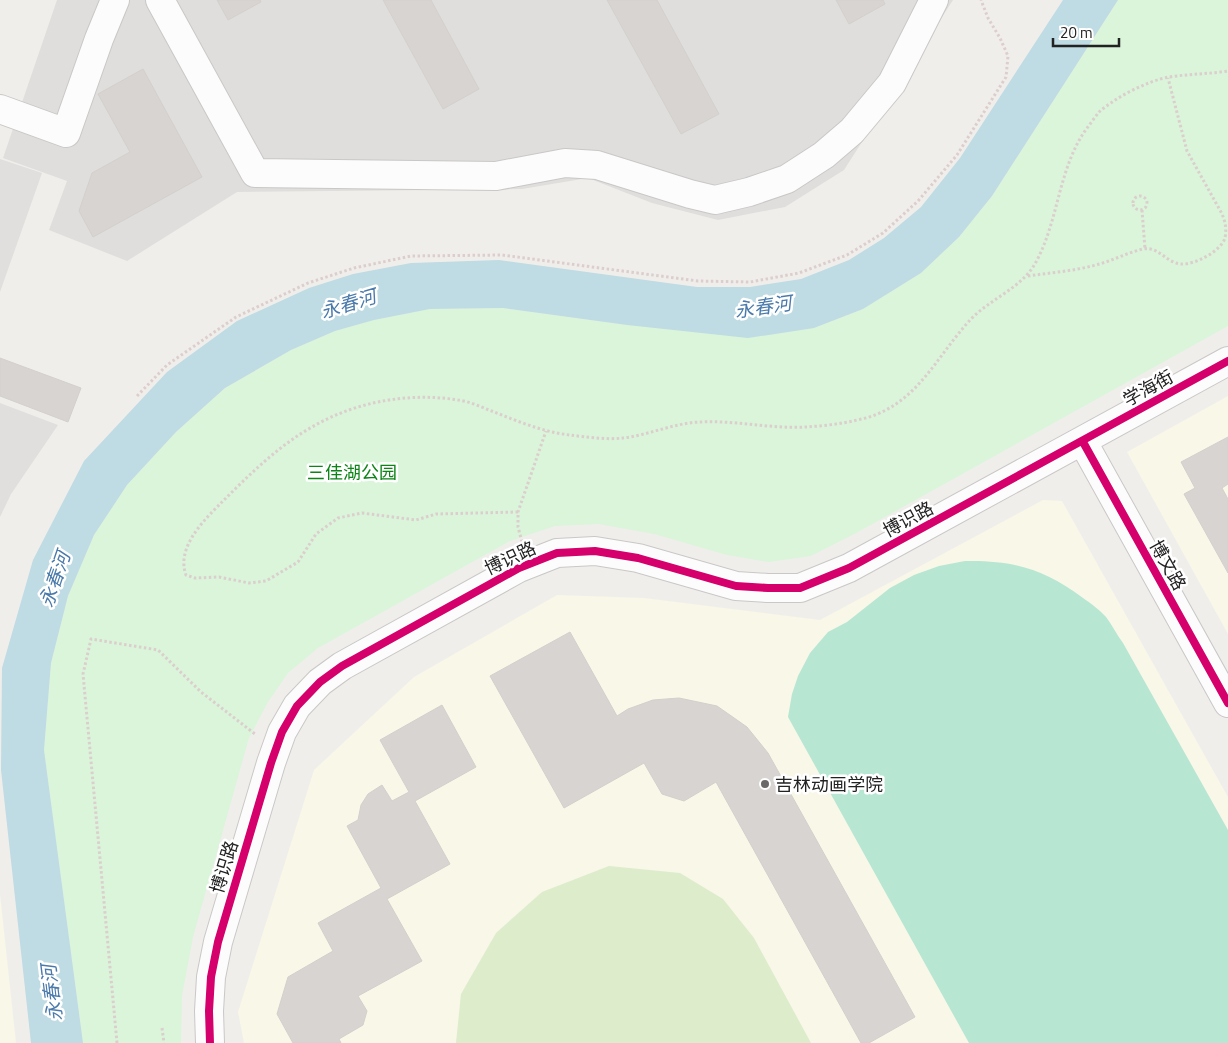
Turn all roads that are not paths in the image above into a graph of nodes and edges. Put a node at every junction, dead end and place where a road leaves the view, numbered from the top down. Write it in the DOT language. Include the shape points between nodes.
graph roads {
  1 [pos="115,0"];
  2 [pos="160,0"];
  3 [pos="934,0"];
  4 [pos="0,109"];
  5 [pos="1228,361"];
  6 [pos="1082,442"];
  7 [pos="1228,703"];
  8 [pos="210,1043"];
  1 -- 4 [label="street" via="66,133"];
  2 -- 3 [label="street" via="255,174 496,176 565,163 589,164 715,200 787,178 824,155 852,130 892,83"];
  5 -- 6 [label="street, 学海街"];
  6 -- 7 [label="street, 博文路"];
  6 -- 8 [label="street, 博识路" via="849,568 800,588 736,586 638,558 595,551 557,554 519,568 342,666 320,682 297,706 282,732 271,763 218,942 211,977"];
}
